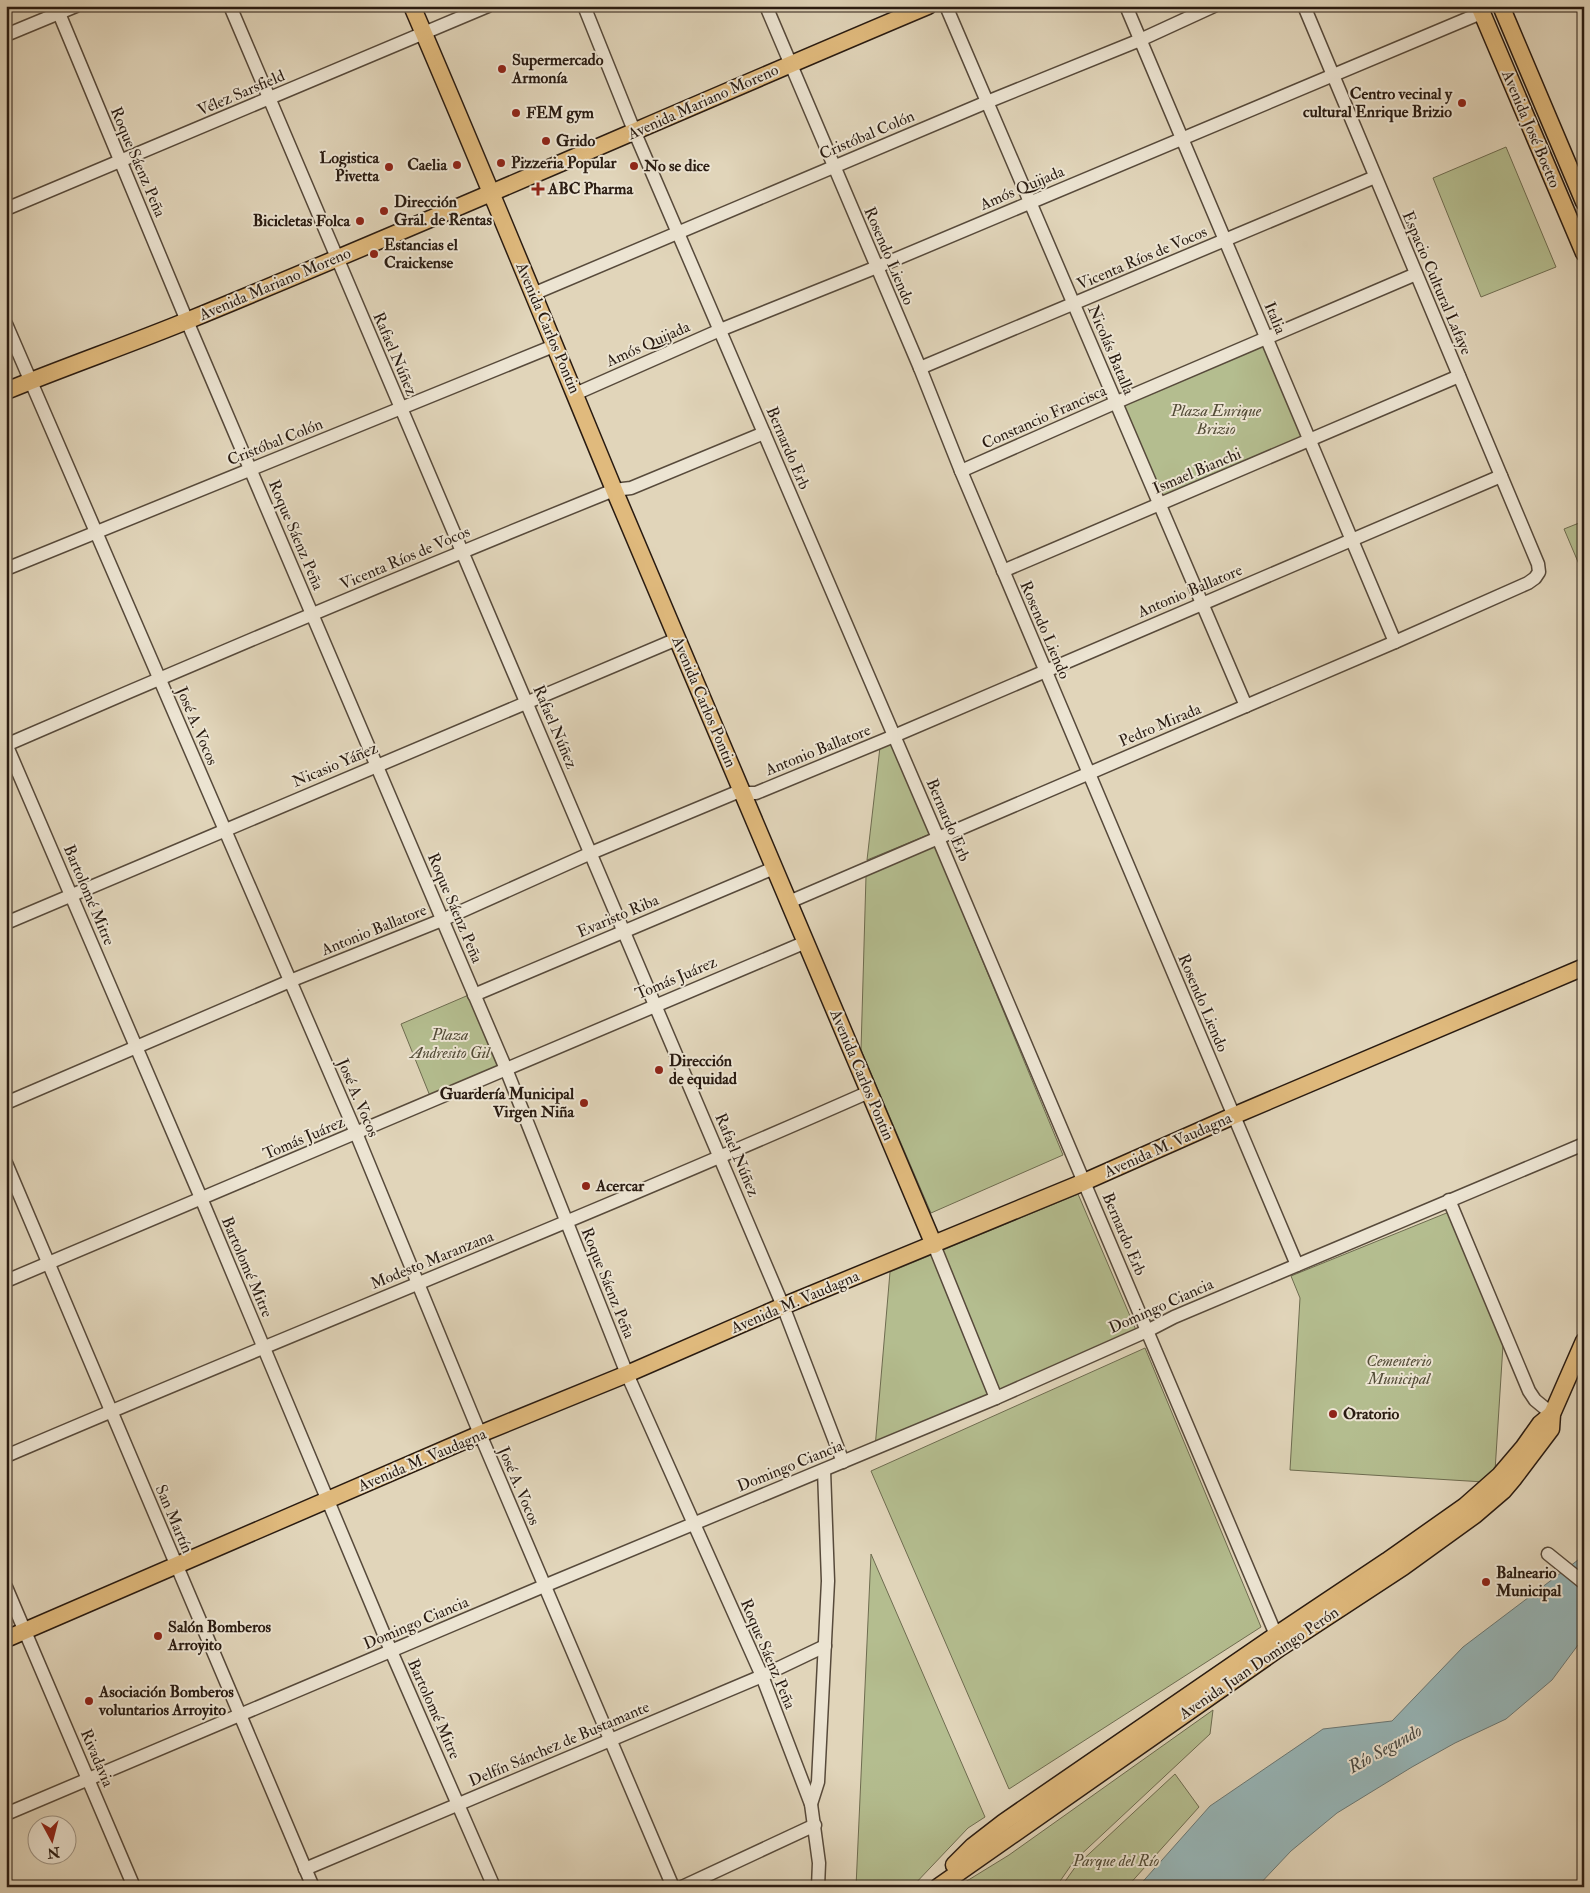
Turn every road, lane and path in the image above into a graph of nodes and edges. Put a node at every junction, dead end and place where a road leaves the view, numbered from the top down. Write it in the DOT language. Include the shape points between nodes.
graph roads {
  1 [pos="76,6"];
  2 [pos="230,6"];
  3 [pos="412,6"];
  4 [pos="488,6"];
  5 [pos="584,6"];
  6 [pos="766,6"];
  7 [pos="928,6"];
  8 [pos="946,6"];
  9 [pos="1126,6"];
  10 [pos="1214,6"];
  11 [pos="1304,6"];
  12 [pos="1501,6"];
  13 [pos="1480,9"];
  14 [pos="58,10"];
  15 [pos="424,33"];
  16 [pos="6,35"];
  17 [pos="1140,40"];
  18 [pos="790,64"];
  19 [pos="1333,76"];
  20 [pos="270,98"];
  21 [pos="986,102"];
  22 [pos="635,132"];
  23 [pos="1181,138"];
  24 [pos="120,161"];
  25 [pos="834,167"];
  26 [pos="1375,177"];
  27 [pos="490,194"];
  28 [pos="1030,202"];
  29 [pos="1584,202"];
  30 [pos="6,209"];
  31 [pos="678,232"];
  32 [pos="1225,240"];
  33 [pos="1584,253"];
  34 [pos="336,258"];
  35 [pos="877,267"];
  36 [pos="1416,274"];
  37 [pos="533,294"];
  38 [pos="1074,304"];
  39 [pos="187,321"];
  40 [pos="6,324"];
  41 [pos="720,330"];
  42 [pos="1266,338"];
  43 [pos="556,345"];
  44 [pos="920,368"];
  45 [pos="1459,376"];
  46 [pos="30,381"];
  47 [pos="6,391"];
  48 [pos="575,394"];
  49 [pos="1115,403"];
  50 [pos="401,408"];
  51 [pos="764,432"];
  52 [pos="1309,440"];
  53 [pos="251,470"];
  54 [pos="961,471"];
  55 [pos="1501,476"];
  56 [pos="614,490"];
  57 [pos="1160,504"];
  58 [pos="96,533"];
  59 [pos="1351,540"];
  60 [pos="462,551"];
  61 [pos="6,569"];
  62 [pos="1003,571"];
  63 [pos="1539,572"];
  64 [pos="1202,604"];
  65 [pos="312,614"];
  66 [pos="677,639"];
  67 [pos="1395,642"];
  68 [pos="1045,671"];
  69 [pos="159,678"];
  70 [pos="526,702"];
  71 [pos="1246,706"];
  72 [pos="894,736"];
  73 [pos="6,744"];
  74 [pos="376,765"];
  75 [pos="1088,773"];
  76 [pos="742,794"];
  77 [pos="225,830"];
  78 [pos="938,838"];
  79 [pos="591,853"];
  80 [pos="774,868"];
  81 [pos="71,895"];
  82 [pos="789,902"];
  83 [pos="442,920"];
  84 [pos="6,923"];
  85 [pos="624,931"];
  86 [pos="806,942"];
  87 [pos="1584,967"];
  88 [pos="290,981"];
  89 [pos="474,995"];
  90 [pos="656,1004"];
  91 [pos="136,1048"];
  92 [pos="506,1069"];
  93 [pos="870,1092"];
  94 [pos="6,1103"];
  95 [pos="1233,1116"];
  96 [pos="356,1133"];
  97 [pos="1584,1144"];
  98 [pos="720,1158"];
  99 [pos="6,1163"];
  100 [pos="1084,1182"];
  101 [pos="201,1198"];
  102 [pos="1448,1200"];
  103 [pos="566,1222"];
  104 [pos="934,1245"];
  105 [pos="48,1262"];
  106 [pos="1297,1265"];
  107 [pos="6,1281"];
  108 [pos="418,1284"];
  109 [pos="783,1306"];
  110 [pos="1147,1331"];
  111 [pos="1584,1340"];
  112 [pos="263,1347"];
  113 [pos="627,1374"];
  114 [pos="996,1398"];
  115 [pos="111,1411"];
  116 [pos="1552,1414"];
  117 [pos="480,1434"];
  118 [pos="6,1456"];
  119 [pos="843,1462"];
  120 [pos="824,1470"];
  121 [pos="328,1501"];
  122 [pos="694,1523"];
  123 [pos="1548,1554"];
  124 [pos="176,1566"];
  125 [pos="1584,1584"];
  126 [pos="6,1586"];
  127 [pos="544,1586"];
  128 [pos="25,1632"];
  129 [pos="6,1639"];
  130 [pos="1278,1641"];
  131 [pos="825,1646"];
  132 [pos="390,1651"];
  133 [pos="762,1676"];
  134 [pos="239,1715"];
  135 [pos="609,1741"];
  136 [pos="89,1779"];
  137 [pos="458,1804"];
  138 [pos="812,1804"];
  139 [pos="6,1814"];
  140 [pos="815,1825"];
  141 [pos="305,1869"];
  142 [pos="134,1887"];
  143 [pos="313,1887"];
  144 [pos="494,1887"];
  145 [pos="673,1887"];
  146 [pos="682,1887"];
  147 [pos="818,1887"];
  148 [pos="932,1887"];
  149 [pos="938,1887"];
  1 -- 14 [label="street"];
  2 -- 20 [label="street, Rafael Núñez"];
  3 -- 15 [label="main road, Avenida Carlos Pontin"];
  4 -- 15 [label="street, Vélez Sarsfield"];
  5 -- 22 [label="street, Bernardo Erb"];
  6 -- 18 [label="street, Rosendo Liendo"];
  7 -- 18 [label="main road, Avenida Mariano Moreno"];
  8 -- 21 [label="street, Nicolás Batalla"];
  9 -- 17 [label="street, Italia"];
  10 -- 17 [label="street, Cristóbal Colón"];
  11 -- 19 [label="street, Espacio Cultural Lafaye"];
  12 -- 29 [label="main road, Avenida José Boetto"];
  13 -- 19 [label="street, Amós Quijada"];
  13 -- 33 [label="main road, Avenida José Boetto"];
  14 -- 16 [label="street"];
  14 -- 24 [label="street, Roque Sáenz Peña"];
  15 -- 20 [label="street, Vélez Sarsfield"];
  15 -- 27 [label="main road, Avenida Carlos Pontin"];
  17 -- 21 [label="street, Cristóbal Colón"];
  17 -- 23 [label="street, Italia"];
  18 -- 22 [label="main road, Avenida Mariano Moreno"];
  18 -- 25 [label="street, Rosendo Liendo"];
  19 -- 23 [label="street, Amós Quijada"];
  19 -- 26 [label="street, Espacio Cultural Lafaye"];
  20 -- 24 [label="street, Vélez Sarsfield"];
  20 -- 34 [label="street, Rafael Núñez"];
  21 -- 25 [label="street, Cristóbal Colón"];
  21 -- 28 [label="street, Nicolás Batalla"];
  22 -- 27 [label="main road, Avenida Mariano Moreno"];
  22 -- 31 [label="street, Bernardo Erb"];
  23 -- 28 [label="street, Amós Quijada"];
  23 -- 32 [label="street, Italia"];
  24 -- 30 [label="street, Vélez Sarsfield"];
  24 -- 39 [label="street, Roque Sáenz Peña"];
  25 -- 31 [label="street, Cristóbal Colón"];
  25 -- 35 [label="street, Rosendo Liendo"];
  26 -- 32 [label="street, Vicenta Ríos de Vocos"];
  26 -- 36 [label="street, Espacio Cultural Lafaye"];
  27 -- 34 [label="main road, Avenida Mariano Moreno"];
  27 -- 37 [label="main road, Avenida Carlos Pontin"];
  28 -- 35 [label="street, Amós Quijada"];
  28 -- 38 [label="street, Nicolás Batalla"];
  31 -- 37 [label="street, Cristóbal Colón"];
  31 -- 41 [label="street, Bernardo Erb"];
  32 -- 38 [label="street, Vicenta Ríos de Vocos"];
  32 -- 42 [label="street, Italia"];
  34 -- 39 [label="main road, Avenida Mariano Moreno"];
  34 -- 50 [label="street, Rafael Núñez"];
  35 -- 41 [label="street, Amós Quijada"];
  35 -- 44 [label="street, Rosendo Liendo"];
  36 -- 42 [label="street, Constancio Francisca"];
  36 -- 45 [label="street, Espacio Cultural Lafaye"];
  37 -- 43 [label="main road, Avenida Carlos Pontin"];
  38 -- 44 [label="street, Vicenta Ríos de Vocos"];
  38 -- 49 [label="street, Nicolás Batalla"];
  39 -- 46 [label="main road, Avenida Mariano Moreno"];
  39 -- 53 [label="street, Roque Sáenz Peña"];
  40 -- 46 [label="street, José A. Vocos"];
  41 -- 48 [label="street, Amós Quijada"];
  41 -- 51 [label="street, Bernardo Erb"];
  42 -- 49 [label="street, Constancio Francisca"];
  42 -- 52 [label="street, Italia"];
  43 -- 48 [label="main road, Avenida Carlos Pontin"];
  43 -- 50 [label="street, Cristóbal Colón"];
  44 -- 54 [label="street, Rosendo Liendo"];
  45 -- 52 [label="street, Ismael Bianchi"];
  45 -- 55 [label="street, Espacio Cultural Lafaye"];
  46 -- 47 [label="main road, Avenida Mariano Moreno"];
  46 -- 58 [label="street, José A. Vocos"];
  48 -- 56 [label="main road, Avenida Carlos Pontin"];
  49 -- 54 [label="street, Constancio Francisca"];
  49 -- 57 [label="street, Nicolás Batalla"];
  50 -- 53 [label="street, Cristóbal Colón"];
  50 -- 60 [label="street, Rafael Núñez"];
  51 -- 56 [label="street, Vicenta Ríos de Vocos" via="631,488"];
  51 -- 72 [label="street, Bernardo Erb"];
  52 -- 57 [label="street, Ismael Bianchi"];
  52 -- 59 [label="street, Italia"];
  53 -- 58 [label="street, Cristóbal Colón"];
  53 -- 65 [label="street, Roque Sáenz Peña"];
  54 -- 62 [label="street, Rosendo Liendo"];
  55 -- 59 [label="street, Antonio Ballatore"];
  55 -- 63 [label="street, Espacio Cultural Lafaye"];
  56 -- 60 [label="street, Vicenta Ríos de Vocos"];
  56 -- 66 [label="main road, Avenida Carlos Pontin"];
  57 -- 62 [label="street, Ismael Bianchi"];
  57 -- 64 [label="street, Nicolás Batalla"];
  58 -- 61 [label="street, Cristóbal Colón"];
  58 -- 69 [label="street, José A. Vocos"];
  59 -- 64 [label="street, Antonio Ballatore"];
  59 -- 67 [label="street, Italia"];
  60 -- 65 [label="street, Vicenta Ríos de Vocos"];
  60 -- 70 [label="street, Rafael Núñez"];
  62 -- 68 [label="street, Rosendo Liendo"];
  63 -- 67 [label="street, Pedro Mirada" via="1528,583"];
  64 -- 68 [label="street, Antonio Ballatore"];
  64 -- 71 [label="street, Nicolás Batalla"];
  65 -- 69 [label="street, Vicenta Ríos de Vocos"];
  65 -- 74 [label="street, Roque Sáenz Peña"];
  66 -- 70 [label="street, Nicasio Yáñez"];
  66 -- 76 [label="main road, Avenida Carlos Pontin"];
  67 -- 71 [label="street, Pedro Mirada"];
  68 -- 72 [label="street, Antonio Ballatore"];
  68 -- 75 [label="street, Rosendo Liendo"];
  69 -- 73 [label="street, Vicenta Ríos de Vocos"];
  69 -- 77 [label="street, José A. Vocos"];
  70 -- 74 [label="street, Nicasio Yáñez"];
  70 -- 79 [label="street, Rafael Núñez"];
  71 -- 75 [label="street, Pedro Mirada"];
  72 -- 76 [label="street, Antonio Ballatore" via="756,793"];
  72 -- 78 [label="street, Bernardo Erb"];
  73 -- 81 [label="street, Bartolomé Mitre"];
  74 -- 77 [label="street, Nicasio Yáñez"];
  74 -- 83 [label="street, Roque Sáenz Peña"];
  75 -- 78 [label="street, Pedro Mirada"];
  75 -- 95 [label="street, Rosendo Liendo"];
  76 -- 79 [label="street, Antonio Ballatore" via="735,793"];
  76 -- 80 [label="main road, Avenida Carlos Pontin"];
  77 -- 81 [label="street, Nicasio Yáñez"];
  77 -- 88 [label="street, José A. Vocos"];
  78 -- 82 [label="street, Pedro Mirada"];
  78 -- 100 [label="street, Bernardo Erb"];
  79 -- 83 [label="street, Antonio Ballatore"];
  79 -- 85 [label="street, Rafael Núñez"];
  80 -- 82 [label="main road, Avenida Carlos Pontin"];
  80 -- 85 [label="street, Evaristo Riba"];
  81 -- 84 [label="street, Nicasio Yáñez"];
  81 -- 91 [label="street, Bartolomé Mitre"];
  82 -- 86 [label="main road, Avenida Carlos Pontin"];
  83 -- 88 [label="street, Antonio Ballatore"];
  83 -- 89 [label="street, Roque Sáenz Peña"];
  85 -- 89 [label="street, Evaristo Riba"];
  85 -- 90 [label="street, Rafael Núñez"];
  86 -- 90 [label="street, Tomás Juárez"];
  86 -- 93 [label="main road, Avenida Carlos Pontin"];
  87 -- 95 [label="main road, Avenida M. Vaudagna"];
  88 -- 91 [label="street, Antonio Ballatore"];
  88 -- 96 [label="street, José A. Vocos"];
  89 -- 92 [label="street, Roque Sáenz Peña"];
  90 -- 92 [label="street, Tomás Juárez"];
  90 -- 98 [label="street, Rafael Núñez"];
  91 -- 94 [label="street, Antonio Ballatore"];
  91 -- 101 [label="street, Bartolomé Mitre"];
  92 -- 96 [label="street, Tomás Juárez"];
  92 -- 103 [label="street, Roque Sáenz Peña"];
  93 -- 98 [label="street, Modesto Maranzana"];
  93 -- 104 [label="main road, Avenida Carlos Pontin"];
  95 -- 100 [label="main road, Avenida M. Vaudagna"];
  95 -- 106 [label="street, Rosendo Liendo"];
  96 -- 101 [label="street, Tomás Juárez"];
  96 -- 108 [label="street, José A. Vocos"];
  97 -- 102 [label="street, Domingo Ciancia"];
  98 -- 103 [label="street, Modesto Maranzana"];
  98 -- 109 [label="street, Rafael Núñez"];
  99 -- 105 [label="street, San Martín"];
  100 -- 104 [label="main road, Avenida M. Vaudagna"];
  100 -- 110 [label="street, Bernardo Erb"];
  101 -- 105 [label="street, Tomás Juárez"];
  101 -- 112 [label="street, Bartolomé Mitre"];
  102 -- 106 [label="street, Domingo Ciancia"];
  102 -- 116 [label="street" via="1529,1391"];
  103 -- 108 [label="street, Modesto Maranzana"];
  103 -- 113 [label="street, Roque Sáenz Peña"];
  104 -- 109 [label="main road, Avenida M. Vaudagna"];
  104 -- 114 [label="street, Avenida Carlos Pontin"];
  105 -- 107 [label="street, Tomás Juárez"];
  105 -- 115 [label="street, San Martín"];
  106 -- 110 [label="street, Domingo Ciancia"];
  108 -- 112 [label="street, Modesto Maranzana"];
  108 -- 117 [label="street, José A. Vocos"];
  109 -- 113 [label="main road, Avenida M. Vaudagna"];
  109 -- 119 [label="street, Rafael Núñez"];
  110 -- 114 [label="street, Domingo Ciancia"];
  110 -- 130 [label="street, Bernardo Erb"];
  111 -- 116 [label="main road, Avenida Juan Domingo Perón"];
  112 -- 115 [label="street, Modesto Maranzana"];
  112 -- 121 [label="street, Bartolomé Mitre"];
  113 -- 117 [label="main road, Avenida M. Vaudagna"];
  113 -- 122 [label="street, Roque Sáenz Peña"];
  114 -- 119 [label="street, Domingo Ciancia"];
  115 -- 118 [label="street, Modesto Maranzana"];
  115 -- 124 [label="street, San Martín"];
  116 -- 130 [label="main road, Avenida Juan Domingo Perón" via="1540,1424 1500,1475 1465,1506"];
  117 -- 121 [label="main road, Avenida M. Vaudagna"];
  117 -- 127 [label="street, José A. Vocos"];
  119 -- 120 [label="street, Domingo Ciancia"];
  120 -- 122 [label="street, Domingo Ciancia"];
  120 -- 131 [label="street" via="828,1581"];
  121 -- 124 [label="main road, Avenida M. Vaudagna"];
  121 -- 132 [label="street, Bartolomé Mitre"];
  122 -- 127 [label="street, Domingo Ciancia"];
  122 -- 133 [label="street, Roque Sáenz Peña"];
  123 -- 125 [label="street"];
  124 -- 128 [label="main road, Avenida M. Vaudagna"];
  124 -- 134 [label="street, San Martín"];
  126 -- 128 [label="street, Rivadavia"];
  127 -- 132 [label="street, Domingo Ciancia"];
  127 -- 135 [label="street, José A. Vocos"];
  128 -- 129 [label="main road, Avenida M. Vaudagna"];
  128 -- 136 [label="street, Rivadavia"];
  130 -- 148 [label="main road, Avenida Juan Domingo Perón" via="1004,1822 973,1846"];
  130 -- 149 [label="main road, Avenida Juan Domingo Perón"];
  131 -- 133 [label="street, Delfín Sánchez de Bustamante"];
  131 -- 138 [label="street" via="818,1782"];
  132 -- 134 [label="street, Domingo Ciancia"];
  132 -- 137 [label="street, Bartolomé Mitre"];
  133 -- 135 [label="street, Delfín Sánchez de Bustamante"];
  133 -- 138 [label="street, Roque Sáenz Peña"];
  134 -- 136 [label="street, Domingo Ciancia"];
  134 -- 141 [label="street, San Martín"];
  135 -- 137 [label="street, Delfín Sánchez de Bustamante"];
  135 -- 145 [label="street, José A. Vocos"];
  136 -- 139 [label="street, Domingo Ciancia"];
  136 -- 142 [label="street, Rivadavia"];
  137 -- 141 [label="street, Delfín Sánchez de Bustamante"];
  137 -- 144 [label="street, Bartolomé Mitre"];
  138 -- 140 [label="street, Roque Sáenz Peña"];
  140 -- 146 [label="street"];
  140 -- 147 [label="street, Roque Sáenz Peña"];
  141 -- 143 [label="street, San Martín"];
}
